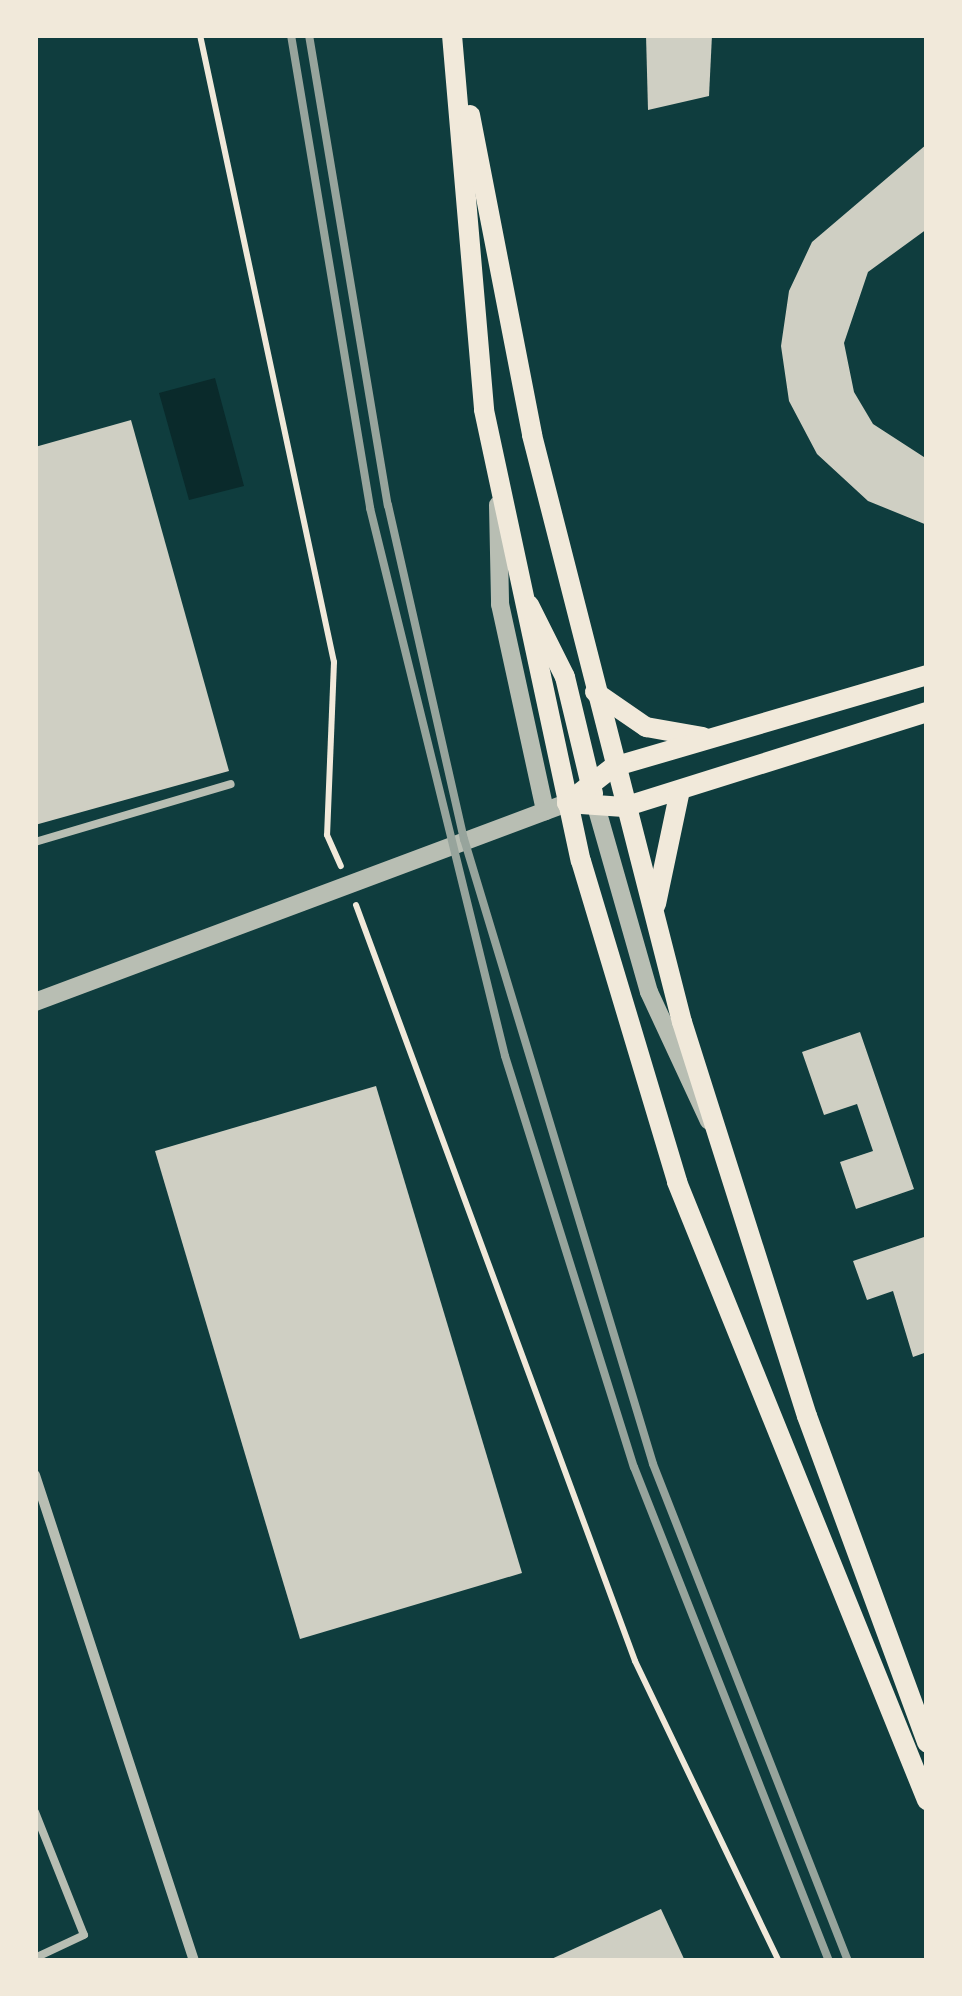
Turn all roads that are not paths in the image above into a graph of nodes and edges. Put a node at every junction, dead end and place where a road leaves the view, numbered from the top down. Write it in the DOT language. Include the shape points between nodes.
graph roads {
  1 [pos="453,35"];
  2 [pos="498,480"];
  3 [pos="517,582"];
  4 [pos="927,675"];
  5 [pos="595,692"];
  6 [pos="927,712"];
  7 [pos="710,738"];
  8 [pos="613,767"];
  9 [pos="590,783"];
  10 [pos="231,784"];
  11 [pos="680,790"];
  12 [pos="567,803"];
  13 [pos="596,806"];
  14 [pos="624,807"];
  15 [pos="545,810"];
  16 [pos="35,842"];
  17 [pos="655,916"];
  18 [pos="35,1002"];
  19 [pos="712,1126"];
  20 [pos="35,1475"];
  21 [pos="925,1732"];
  22 [pos="901,1737"];
  23 [pos="927,1800"];
  24 [pos="35,1812"];
  25 [pos="35,1958"];
  26 [pos="194,1961"];
  1 -- 2 [label="main road" via="477,348"];
  1 -- 5 [label="main road" via="532,435"];
  2 -- 3 [label="main road"];
  2 -- 15 [label="street" via="500,604"];
  3 -- 9 [label="main road" via="562,669"];
  3 -- 12 [label="main road"];
  4 -- 7 [label="main road"];
  5 -- 7 [label="main road" via="646,727"];
  5 -- 8 [label="main road"];
  6 -- 11 [label="main road"];
  7 -- 8 [label="main road"];
  8 -- 9 [label="main road"];
  8 -- 14 [label="main road"];
  9 -- 12 [label="main road"];
  9 -- 13 [label="main road"];
  10 -- 16 [label="lane"];
  11 -- 14 [label="main road"];
  11 -- 17 [label="main road"];
  12 -- 13 [label="main road"];
  12 -- 15 [label="street"];
  12 -- 22 [label="main road" via="677,1182"];
  13 -- 14 [label="main road"];
  13 -- 19 [label="street" via="653,1005"];
  14 -- 17 [label="main road"];
  15 -- 18 [label="street"];
  17 -- 19 [label="main road"];
  19 -- 21 [label="main road"];
  20 -- 26 [label="street"];
  21 -- 22 [label="street"];
  22 -- 23 [label="main road"];
  24 -- 25 [label="lane" via="84,1935"];
}
